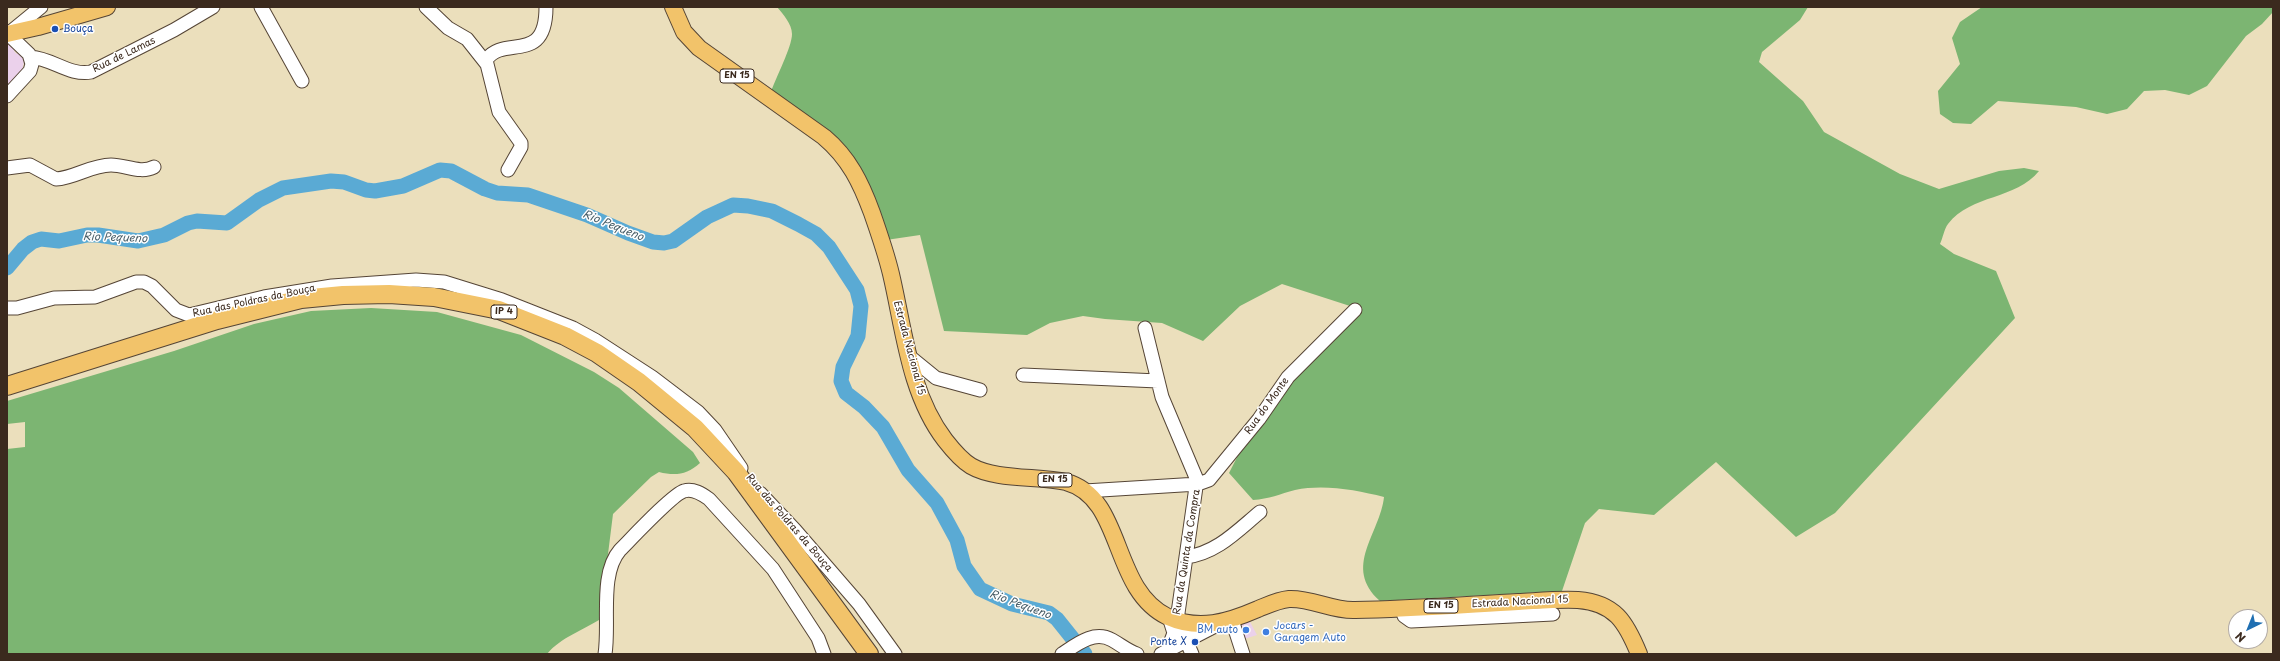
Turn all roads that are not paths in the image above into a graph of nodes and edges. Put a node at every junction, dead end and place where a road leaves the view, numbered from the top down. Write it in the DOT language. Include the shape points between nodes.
graph roads {
  1 [pos="41,7"];
  2 [pos="107,7"];
  3 [pos="213,7"];
  4 [pos="261,7"];
  5 [pos="426,7"];
  6 [pos="546,7"];
  7 [pos="673,7"];
  8 [pos="8,34"];
  9 [pos="31,57"];
  10 [pos="486,63"];
  11 [pos="302,81"];
  12 [pos="7,96"];
  13 [pos="7,168"];
  14 [pos="154,168"];
  15 [pos="508,170"];
  16 [pos="7,308"];
  17 [pos="1355,310"];
  18 [pos="1145,328"];
  19 [pos="909,356"];
  20 [pos="1023,375"];
  21 [pos="1158,381"];
  22 [pos="7,386"];
  23 [pos="980,390"];
  24 [pos="7,394"];
  25 [pos="1198,484"];
  26 [pos="1085,491"];
  27 [pos="1260,512"];
  28 [pos="1186,557"];
  29 [pos="1402,608"];
  30 [pos="1553,614"];
  31 [pos="1226,622"];
  32 [pos="1177,635"];
  33 [pos="605,654"];
  34 [pos="824,654"];
  35 [pos="858,654"];
  36 [pos="869,654"];
  37 [pos="895,654"];
  38 [pos="1062,654"];
  39 [pos="1137,654"];
  40 [pos="1192,654"];
  41 [pos="1243,654"];
  42 [pos="1639,654"];
  1 -- 8 [label="street"];
  2 -- 8 [label="main road"];
  3 -- 9 [label="street, Rua de Lamas" via="91,72 78,73 49,60"];
  4 -- 11 [label="street"];
  5 -- 10 [label="street" via="448,28 467,39"];
  6 -- 10 [label="street" via="544,24 538,37 526,46 494,53"];
  7 -- 19 [label="main road, Estrada Nacional 15 / EN 15" via="684,32 699,48 816,131 832,144 848,163 861,184 883,245"];
  8 -- 9 [label="street"];
  9 -- 12 [label="street" via="30,71"];
  10 -- 15 [label="street" via="499,112 521,142 520,150"];
  13 -- 14 [label="street" via="30,165 56,179 102,166 121,166 144,171"];
  16 -- 37 [label="street, Rua das Poldras da Bouça" via="17,308 54,298 95,297 140,282 155,288 179,312 189,315 259,298 307,290 416,280 444,282 506,301 585,334 647,373 698,412 715,430 754,487 859,604"];
  17 -- 25 [label="street, Rua do Monte" via="1288,377 1259,419 1215,474"];
  18 -- 21 [label="street"];
  19 -- 23 [label="street" via="936,378"];
  19 -- 26 [label="main road, Estrada Nacional 15 / EN 15" via="920,392 935,424 953,449 970,465 991,473 1066,482"];
  20 -- 21 [label="street"];
  21 -- 25 [label="street" via="1169,417 1195,471"];
  22 -- 36 [label="highway, IP 4" via="217,320 301,299 389,294 441,298 499,310 566,336 597,353 639,382 695,428 736,472"];
  24 -- 35 [label="highway, IP 4" via="221,328 291,310 360,302 406,304 450,308 501,320 562,344 595,363 689,434 729,479"];
  25 -- 26 [label="street"];
  25 -- 28 [label="street, Rua da Quinta da Compra"];
  26 -- 32 [label="main road, Estrada Nacional 15 / EN 15" via="1102,512 1134,587"];
  27 -- 28 [label="street" via="1220,545 1201,554"];
  28 -- 32 [label="street, Rua da Quinta da Compra"];
  29 -- 30 [label="street" via="1404,616 1411,621"];
  29 -- 31 [label="main road, Estrada Nacional 15 / EN 15" via="1343,610 1290,599 1275,602"];
  29 -- 42 [label="main road, Estrada Nacional 15 / EN 15" via="1584,600 1602,605 1615,613 1628,629"];
  31 -- 32 [label="main road, Estrada Nacional 15 / EN 15"];
  31 -- 41 [label="street"];
  32 -- 40 [label="street"];
  33 -- 34 [label="street" via="609,576 613,560 620,550 675,497 687,490 699,492 710,499 768,562 818,638"];
  38 -- 39 [label="street" via="1092,637 1102,636"];
}
